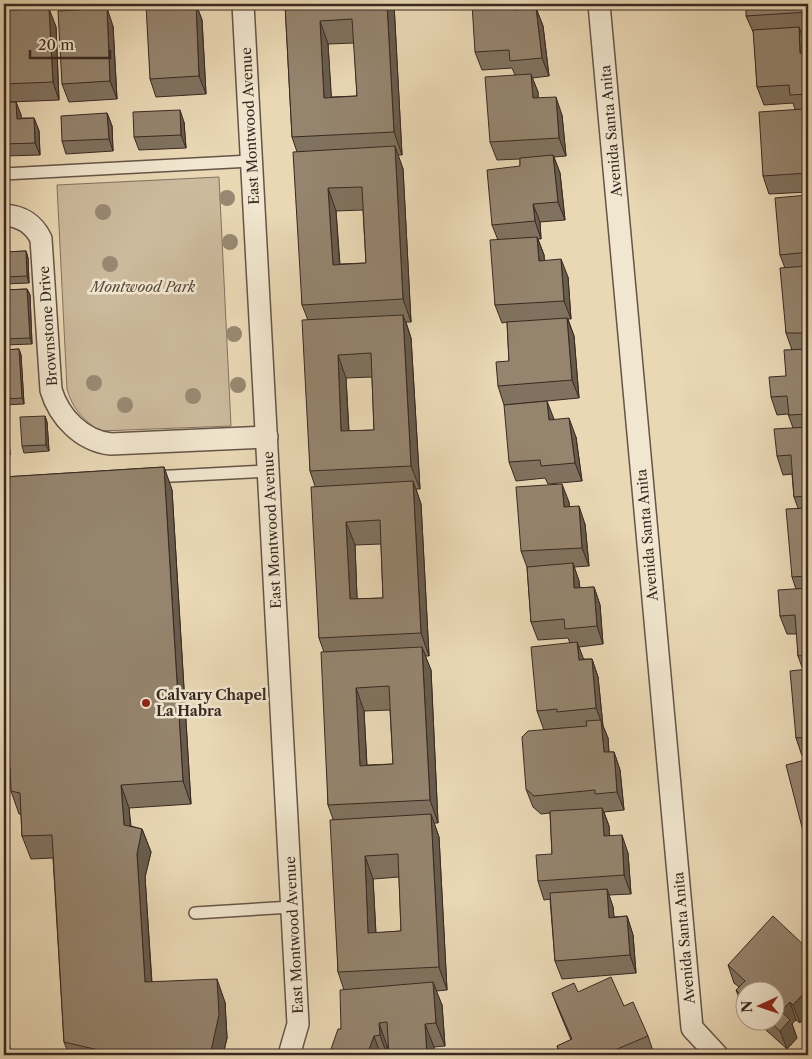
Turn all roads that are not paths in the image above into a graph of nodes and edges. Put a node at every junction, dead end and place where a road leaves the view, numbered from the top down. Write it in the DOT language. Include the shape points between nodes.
graph roads {
  1 [pos="243,4"];
  2 [pos="599,4"];
  3 [pos="251,161"];
  4 [pos="4,174"];
  5 [pos="4,214"];
  6 [pos="267,437"];
  7 [pos="268,471"];
  8 [pos="144,477"];
  9 [pos="292,907"];
  10 [pos="195,913"];
  11 [pos="4,1049"];
  12 [pos="4,1055"];
  13 [pos="289,1055"];
  14 [pos="717,1055"];
  1 -- 3 [label="street, East Montwood Avenue"];
  2 -- 14 [label="street, Avenida Santa Anita" via="692,1028"];
  3 -- 4 [label="lane"];
  3 -- 6 [label="street, East Montwood Avenue"];
  5 -- 6 [label="street, Brownstone Drive" via="26,221 43,245 52,390 55,400 74,427 102,443"];
  6 -- 7 [label="street, East Montwood Avenue"];
  7 -- 8 [label="lane"];
  7 -- 9 [label="street, East Montwood Avenue"];
  9 -- 10 [label="lane"];
  9 -- 13 [label="street, East Montwood Avenue" via="298,1024"];
  11 -- 12 [label="lane"];
}
